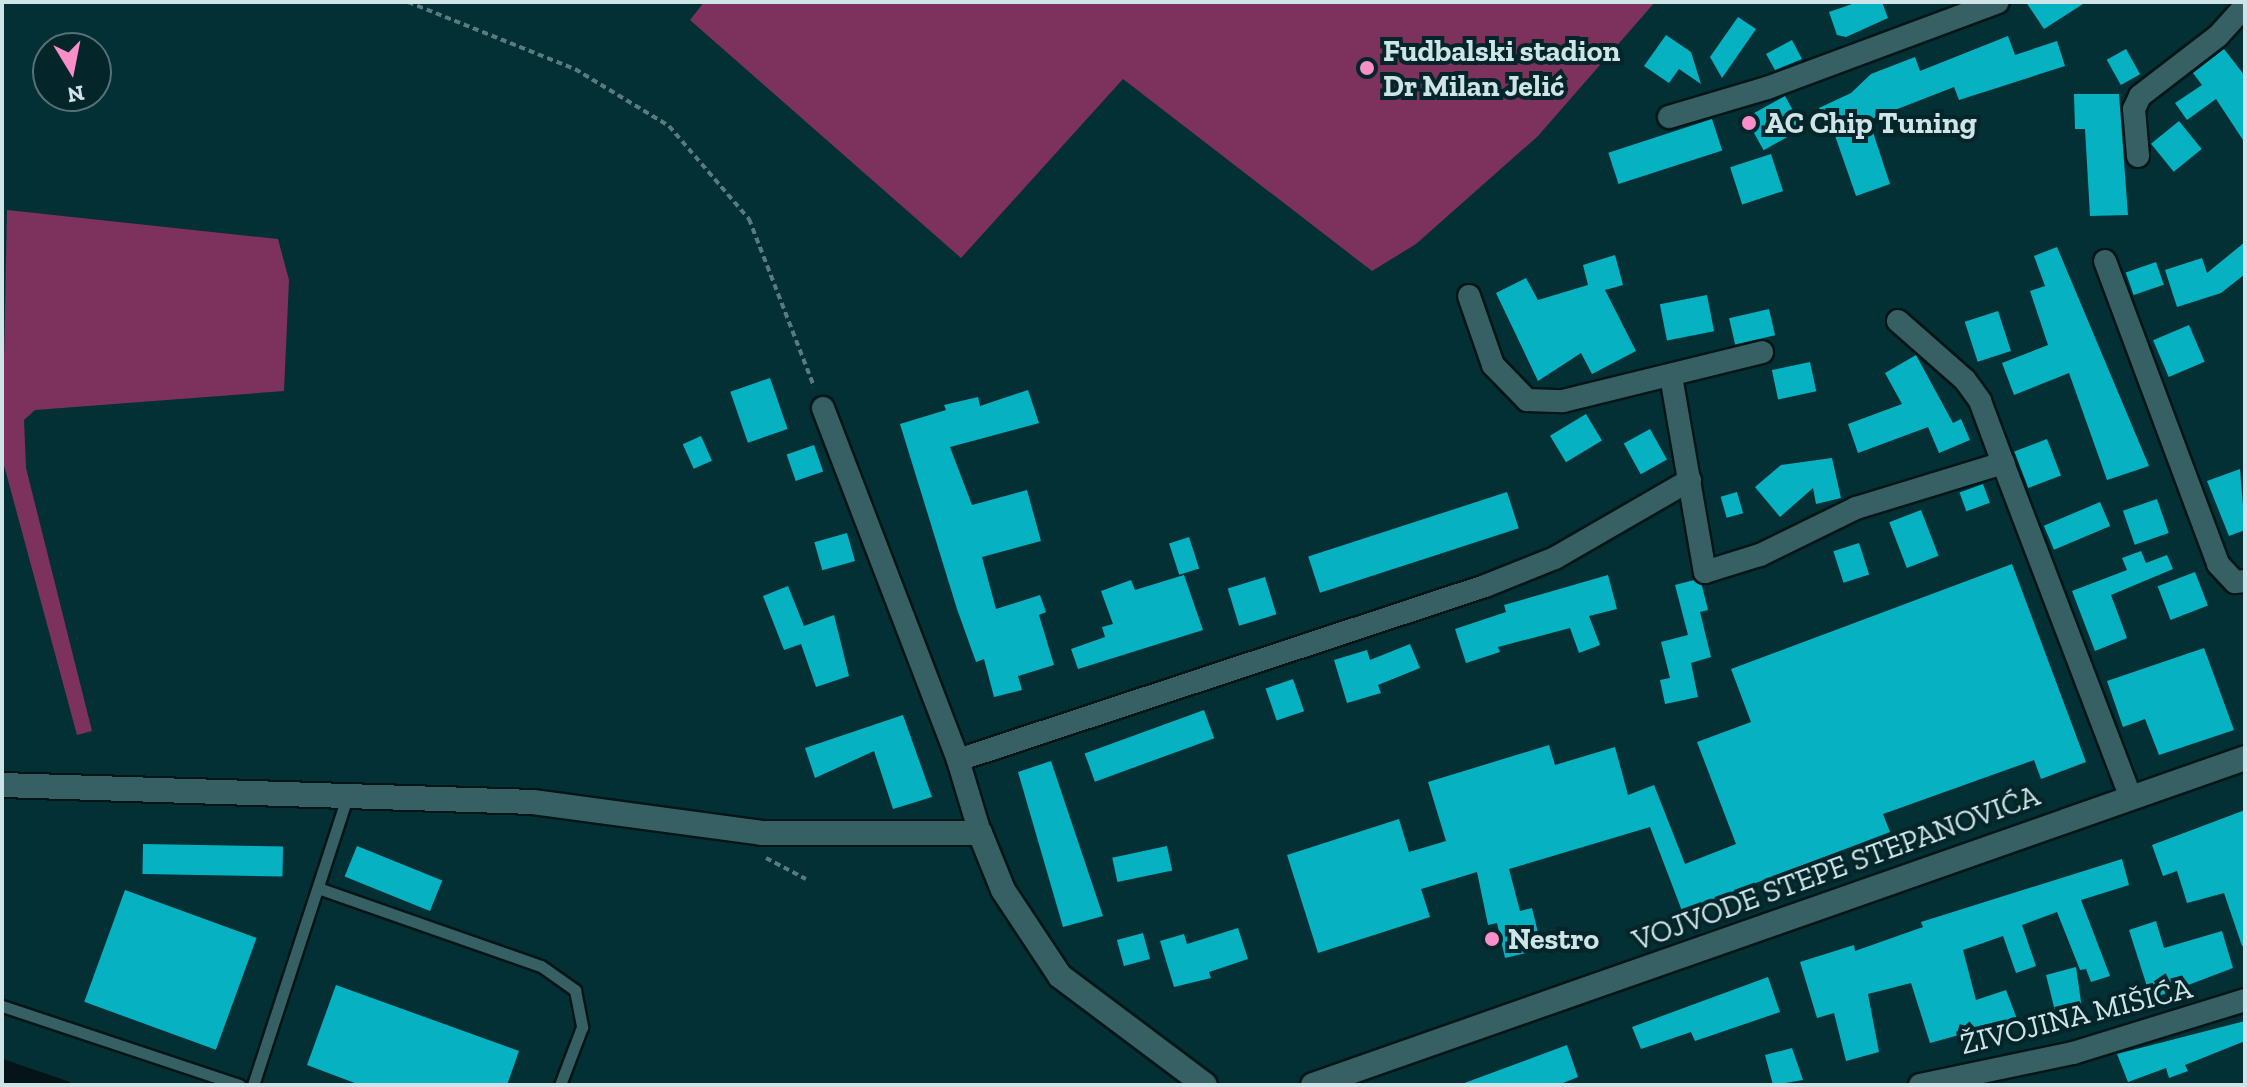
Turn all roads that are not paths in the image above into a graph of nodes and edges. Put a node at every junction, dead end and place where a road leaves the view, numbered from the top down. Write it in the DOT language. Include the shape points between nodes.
graph roads {
  1 [pos="1998,2"];
  2 [pos="2245,6"];
  3 [pos="1669,117"];
  4 [pos="2138,156"];
  5 [pos="2105,261"];
  6 [pos="1469,296"];
  7 [pos="1898,321"];
  8 [pos="1762,352"];
  9 [pos="1671,376"];
  10 [pos="823,408"];
  11 [pos="2003,463"];
  12 [pos="1690,480"];
  13 [pos="2245,581"];
  14 [pos="2245,758"];
  15 [pos="958,760"];
  16 [pos="2,785"];
  17 [pos="2130,795"];
  18 [pos="348,796"];
  19 [pos="980,833"];
  20 [pos="318,888"];
  21 [pos="2245,1000"];
  22 [pos="2,1006"];
  23 [pos="239,1085"];
  24 [pos="253,1085"];
  25 [pos="560,1085"];
  26 [pos="1205,1085"];
  27 [pos="1313,1085"];
  28 [pos="1920,1085"];
  1 -- 3 [label="street" via="1767,88"];
  2 -- 4 [label="street" via="2218,36 2140,96 2134,109"];
  5 -- 13 [label="street" via="2218,564 2235,582"];
  6 -- 9 [label="street" via="1493,365 1527,400 1563,401"];
  7 -- 11 [label="street" via="1973,391"];
  8 -- 9 [label="street"];
  9 -- 12 [label="street"];
  10 -- 15 [label="street"];
  11 -- 12 [label="street" via="1856,508 1775,549 1705,572"];
  11 -- 17 [label="street"];
  12 -- 15 [label="street" via="1555,558 1485,586"];
  14 -- 17 [label="street, VOJVODE STEPE STEPANOVIĆA"];
  15 -- 19 [label="street"];
  16 -- 18 [label="street"];
  17 -- 27 [label="street, VOJVODE STEPE STEPANOVIĆA" via="1661,967"];
  18 -- 19 [label="street" via="533,802 762,833"];
  18 -- 20 [label="lane"];
  19 -- 26 [label="street" via="1003,890 1060,976"];
  20 -- 24 [label="lane"];
  20 -- 25 [label="lane" via="541,966 575,990 582,1027"];
  21 -- 28 [label="street, ŽIVOJINA MIŠIĆA" via="2073,1053"];
  22 -- 23 [label="lane"];
}
